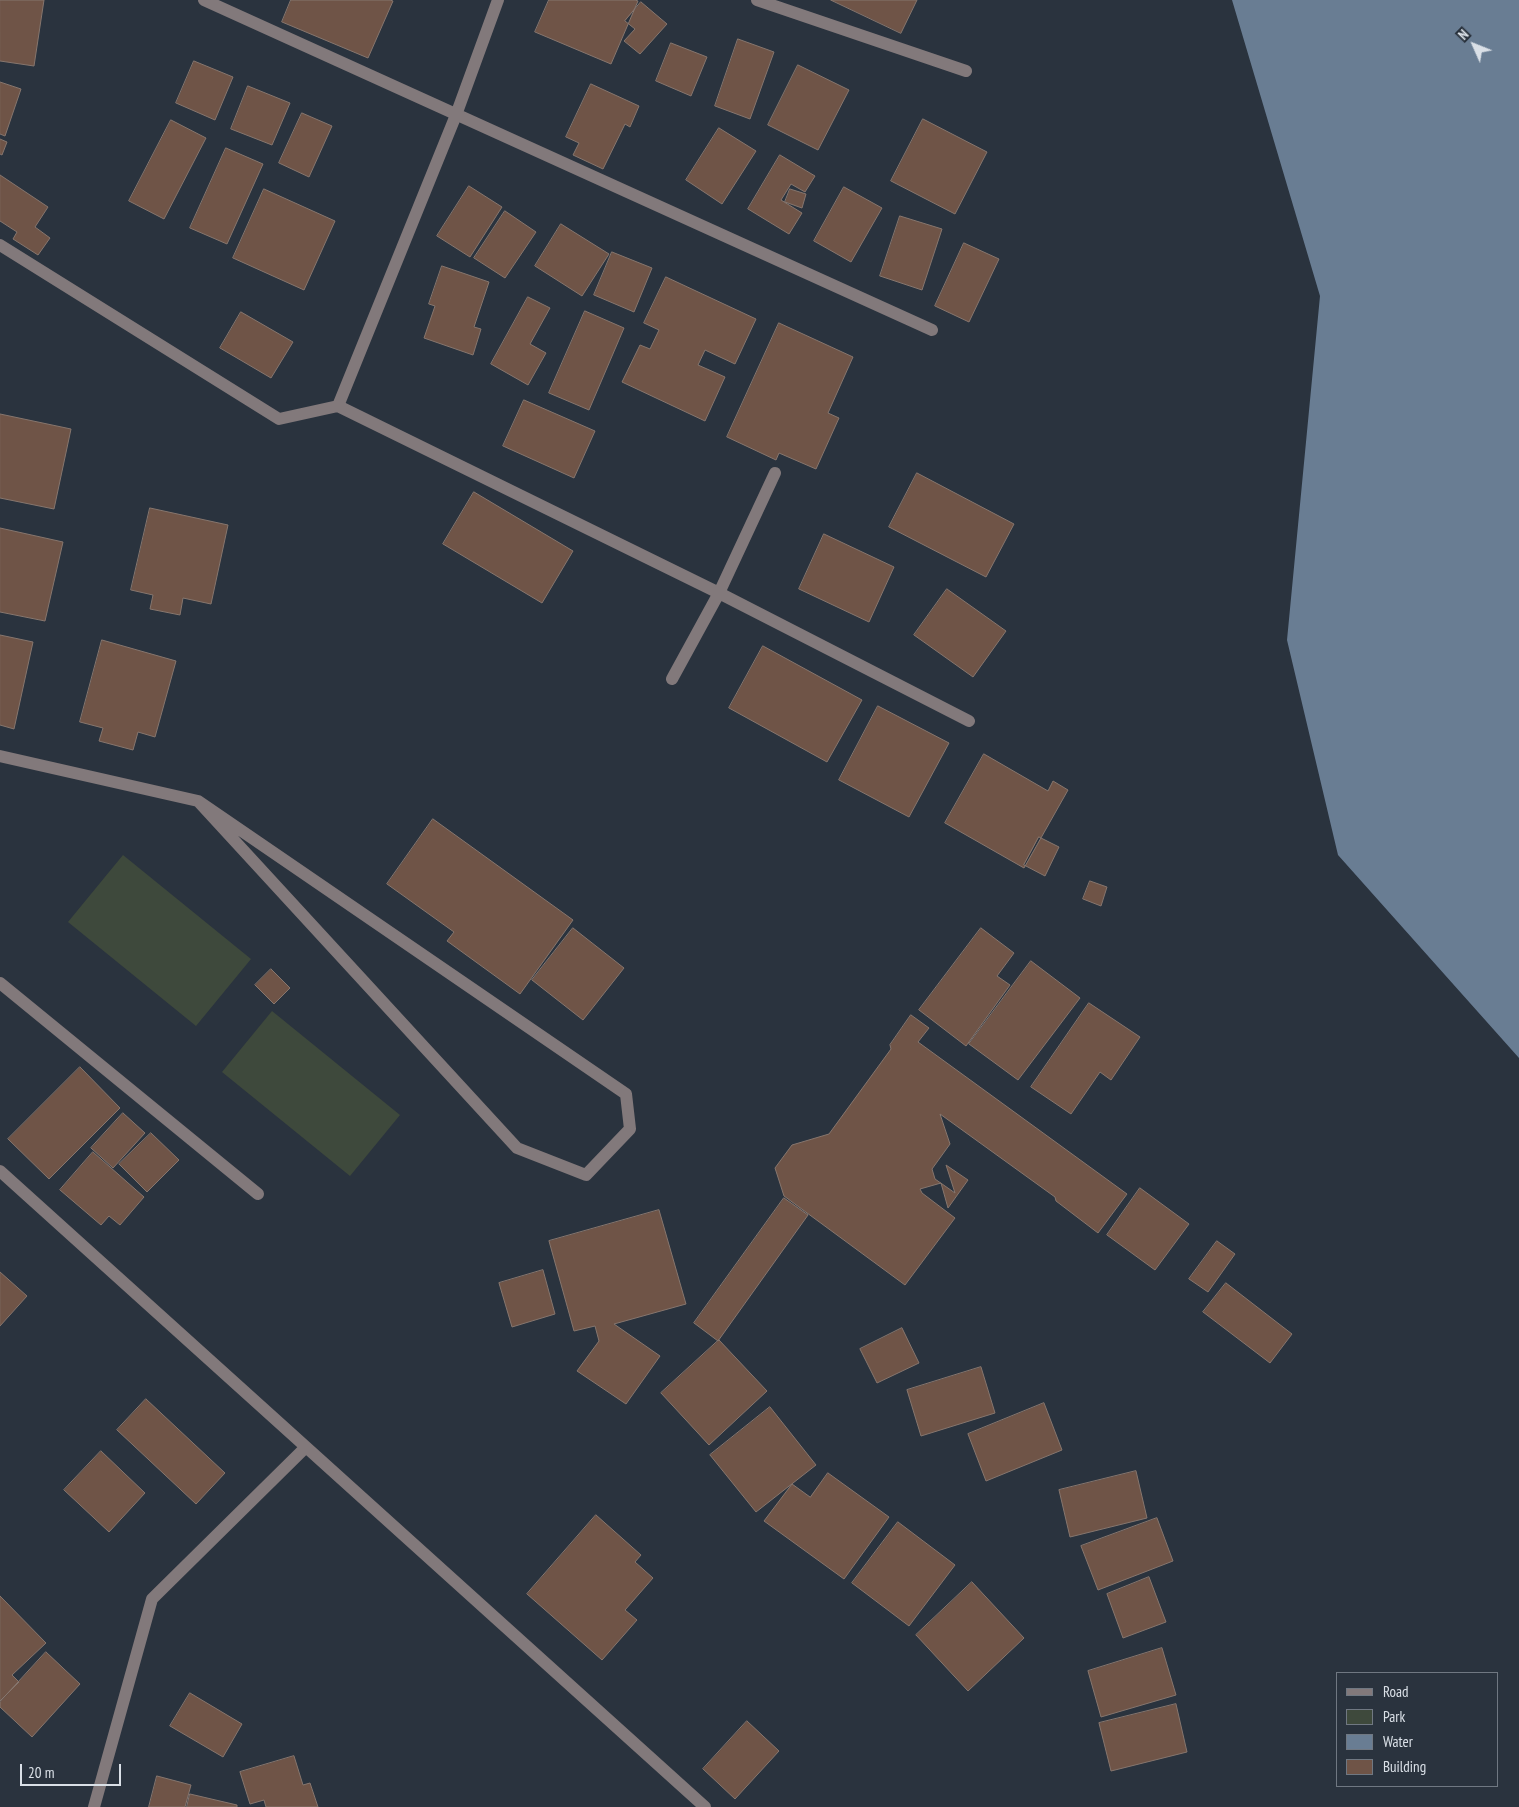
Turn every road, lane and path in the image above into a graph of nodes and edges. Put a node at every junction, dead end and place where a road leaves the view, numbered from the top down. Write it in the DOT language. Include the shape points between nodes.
graph roads {
  1 [pos="204,0"];
  2 [pos="498,0"];
  3 [pos="757,0"];
  4 [pos="966,71"];
  5 [pos="456,115"];
  6 [pos="0,245"];
  7 [pos="932,330"];
  8 [pos="338,406"];
  9 [pos="775,473"];
  10 [pos="719,593"];
  11 [pos="672,678"];
  12 [pos="969,721"];
  13 [pos="0,756"];
  14 [pos="198,801"];
  15 [pos="0,983"];
  16 [pos="0,1171"];
  17 [pos="258,1194"];
  18 [pos="306,1447"];
  19 [pos="94,1807"];
  20 [pos="705,1807"];
  1 -- 5 [label="street"];
  2 -- 5 [label="street"];
  3 -- 4 [label="street"];
  5 -- 7 [label="street"];
  5 -- 8 [label="street"];
  6 -- 8 [label="street" via="279,419"];
  8 -- 10 [label="street"];
  9 -- 10 [label="street"];
  10 -- 11 [label="street"];
  10 -- 12 [label="street"];
  13 -- 14 [label="street"];
  14 -- 14 [label="street" via="517,1148 586,1176 630,1129 626,1094"];
  15 -- 17 [label="street"];
  16 -- 18 [label="street"];
  18 -- 19 [label="street" via="152,1598"];
  18 -- 20 [label="street"];
}
